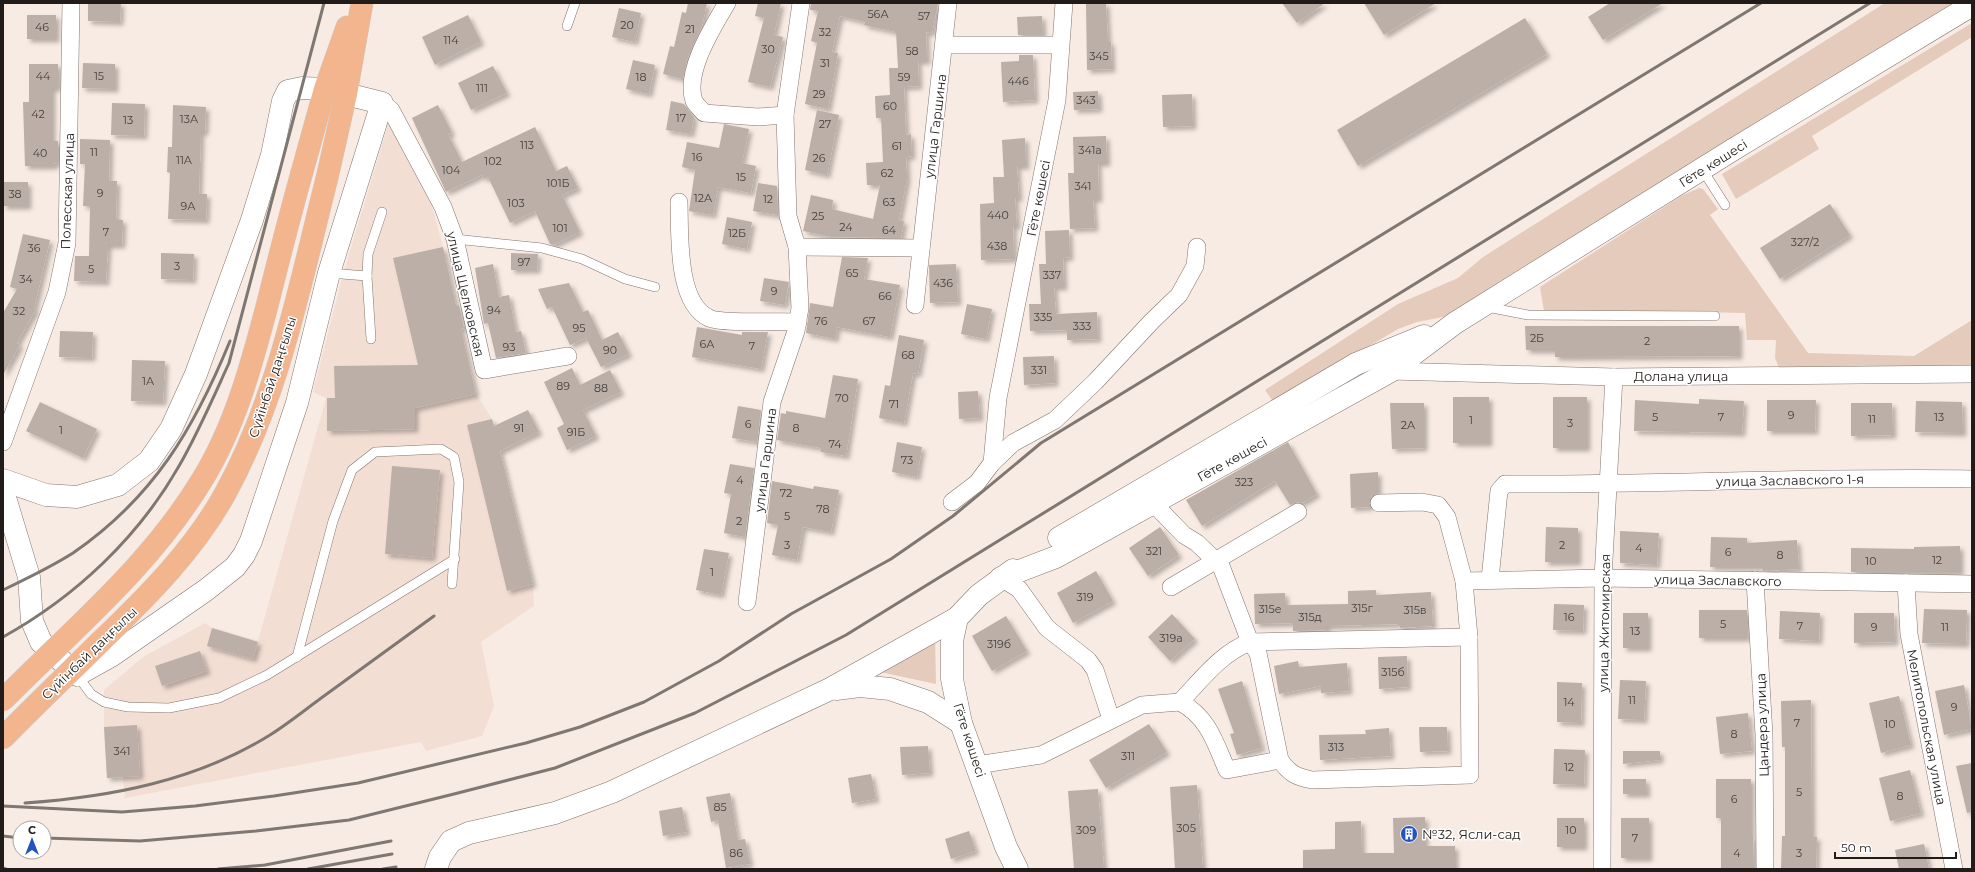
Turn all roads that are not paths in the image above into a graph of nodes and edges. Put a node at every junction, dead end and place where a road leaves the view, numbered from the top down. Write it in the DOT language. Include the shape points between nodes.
graph roads {
  1 [pos="71,3"];
  2 [pos="355,3"];
  3 [pos="362,3"];
  4 [pos="575,3"];
  5 [pos="727,3"];
  6 [pos="801,3"];
  7 [pos="948,3"];
  8 [pos="1064,3"];
  9 [pos="1972,5"];
  10 [pos="567,26"];
  11 [pos="945,45"];
  12 [pos="1060,45"];
  13 [pos="335,92"];
  14 [pos="382,102"];
  15 [pos="785,115"];
  16 [pos="1702,169"];
  17 [pos="678,202"];
  18 [pos="1725,205"];
  19 [pos="382,212"];
  20 [pos="456,239"];
  21 [pos="797,247"];
  22 [pos="1197,247"];
  23 [pos="921,248"];
  24 [pos="328,273"];
  25 [pos="367,276"];
  26 [pos="655,287"];
  27 [pos="915,305"];
  28 [pos="1482,306"];
  29 [pos="1715,316"];
  30 [pos="798,322"];
  31 [pos="1455,323"];
  32 [pos="371,339"];
  33 [pos="568,356"];
  34 [pos="1391,371"];
  35 [pos="1972,374"];
  36 [pos="1614,377"];
  37 [pos="3,442"];
  38 [pos="992,462"];
  39 [pos="1972,479"];
  40 [pos="3,480"];
  41 [pos="1608,484"];
  42 [pos="952,502"];
  43 [pos="1153,503"];
  44 [pos="1379,503"];
  45 [pos="5,504"];
  46 [pos="1298,512"];
  47 [pos="455,559"];
  48 [pos="1215,561"];
  49 [pos="1001,578"];
  50 [pos="1603,578"];
  51 [pos="1490,579"];
  52 [pos="1755,580"];
  53 [pos="1464,581"];
  54 [pos="1906,583"];
  55 [pos="452,584"];
  56 [pos="1972,584"];
  57 [pos="1171,587"];
  58 [pos="747,602"];
  59 [pos="957,618"];
  60 [pos="1469,637"];
  61 [pos="1250,642"];
  62 [pos="297,657"];
  63 [pos="77,674"];
  64 [pos="828,690"];
  65 [pos="3,700"];
  66 [pos="1180,702"];
  67 [pos="1111,719"];
  68 [pos="961,723"];
  69 [pos="3,738"];
  70 [pos="1280,760"];
  71 [pos="978,765"];
  72 [pos="436,869"];
  73 [pos="1017,869"];
  74 [pos="1602,869"];
  75 [pos="1765,869"];
  76 [pos="1954,869"];
  1 -- 37 [label="street, Полесская улица" via="67,243 57,292"];
  2 -- 13 [label="main road, Сүйінбай даңғылы"];
  3 -- 13 [label="main road, Сүйінбай даңғылы"];
  4 -- 10 [label="lane"];
  5 -- 15 [label="street" via="702,48 692,86 694,102 704,113 758,117"];
  6 -- 15 [label="street, улица Гаршина"];
  7 -- 11 [label="street, улица Гаршина"];
  8 -- 12 [label="street, Гёте көшесі"];
  9 -- 16 [label="street, Гёте көшесі"];
  11 -- 12 [label="street"];
  11 -- 23 [label="street, улица Гаршина"];
  12 -- 38 [label="street, Гёте көшесі" via="1057,100 998,398"];
  13 -- 14 [label="street"];
  13 -- 40 [label="street" via="302,88 288,91 283,101 272,154 252,220 196,374 171,429 148,461 118,485 77,497 46,495"];
  13 -- 65 [label="main road, Сүйінбай даңғылы, bridge" via="302,172 244,384 226,433 202,480 176,520 147,556"];
  13 -- 69 [label="main road, Сүйінбай даңғылы, bridge" via="327,178 285,340 250,444 226,493 167,574"];
  14 -- 20 [label="street, улица Щелковская" via="392,110 443,207"];
  14 -- 24 [label="street"];
  15 -- 21 [label="street, улица Гаршина" via="788,216"];
  16 -- 18 [label="lane"];
  16 -- 28 [label="street, Гёте көшесі"];
  17 -- 30 [label="street" via="681,258 689,297 698,310 710,319"];
  19 -- 25 [label="lane" via="368,254"];
  20 -- 26 [label="lane" via="542,248 582,259 626,279"];
  20 -- 33 [label="street, улица Щелковская" via="484,370"];
  21 -- 23 [label="street"];
  21 -- 30 [label="street, улица Гаршина" via="800,308"];
  22 -- 38 [label="street" via="1195,266 1179,295 1055,420 1013,443"];
  23 -- 27 [label="street, улица Гаршина"];
  24 -- 25 [label="lane"];
  24 -- 63 [label="street" via="297,403 251,541 244,555 235,567 206,590 111,656"];
  25 -- 32 [label="lane"];
  28 -- 29 [label="lane" via="1528,315"];
  28 -- 31 [label="street, Гёте көшесі"];
  30 -- 58 [label="street, улица Гаршина" via="772,402"];
  31 -- 34 [label="street, Гёте көшесі"];
  31 -- 49 [label="street, Гёте көшесі" via="1356,364 1049,544"];
  34 -- 36 [label="street, Долана улица"];
  34 -- 43 [label="street, Гёте көшесі"];
  35 -- 36 [label="street, Долана улица"];
  36 -- 41 [label="street, улица Житомирская"];
  38 -- 42 [label="street" via="978,483"];
  39 -- 41 [label="street, улица Заславского 1-я" via="1887,477"];
  41 -- 50 [label="street, улица Житомирская"];
  41 -- 51 [label="street, улица Заславского 1-я" via="1502,486 1499,491"];
  43 -- 48 [label="street" via="1184,535 1197,543"];
  43 -- 49 [label="street, Гёте көшесі" via="1056,557"];
  44 -- 53 [label="street" via="1422,502 1438,505 1447,517"];
  45 -- 63 [label="street" via="29,577 32,621 40,642"];
  46 -- 48 [label="street"];
  47 -- 55 [label="lane"];
  47 -- 62 [label="lane"];
  47 -- 62 [label="lane" via="459,482 454,457 441,449 375,452 352,470 333,521"];
  48 -- 57 [label="street"];
  48 -- 61 [label="street" via="1221,566"];
  49 -- 59 [label="street, Гёте көшесі"];
  49 -- 67 [label="street" via="1019,589 1047,628 1088,660 1095,670"];
  50 -- 51 [label="street, улица Заславского"];
  50 -- 52 [label="street, улица Заславского"];
  50 -- 74 [label="street, улица Житомирская"];
  51 -- 53 [label="street, улица Заславского"];
  52 -- 54 [label="street, улица Заславского"];
  52 -- 75 [label="street, Цандера улица" via="1764,735"];
  53 -- 60 [label="street"];
  54 -- 56 [label="street, улица Заславского"];
  54 -- 76 [label="street, Мелитопольская улица" via="1909,634"];
  59 -- 64 [label="street"];
  59 -- 68 [label="street, Гёте көшесі" via="952,641 952,679"];
  60 -- 61 [label="street"];
  60 -- 70 [label="street" via="1470,775 1312,780 1301,778 1288,770"];
  61 -- 66 [label="street" via="1236,647"];
  61 -- 70 [label="street" via="1258,653"];
  62 -- 63 [label="lane" via="268,675 219,698 169,708 128,707 104,702 91,694"];
  64 -- 68 [label="street" via="860,686 890,689 928,702"];
  64 -- 72 [label="street" via="612,792 555,813 469,833 451,841 440,856"];
  66 -- 67 [label="street" via="1142,705"];
  66 -- 70 [label="street" via="1193,709 1204,721 1226,770"];
  67 -- 71 [label="street" via="1041,755"];
  68 -- 71 [label="street, Гёте көшесі"];
  71 -- 73 [label="street, Гёте көшесі" via="1006,847"];
}
